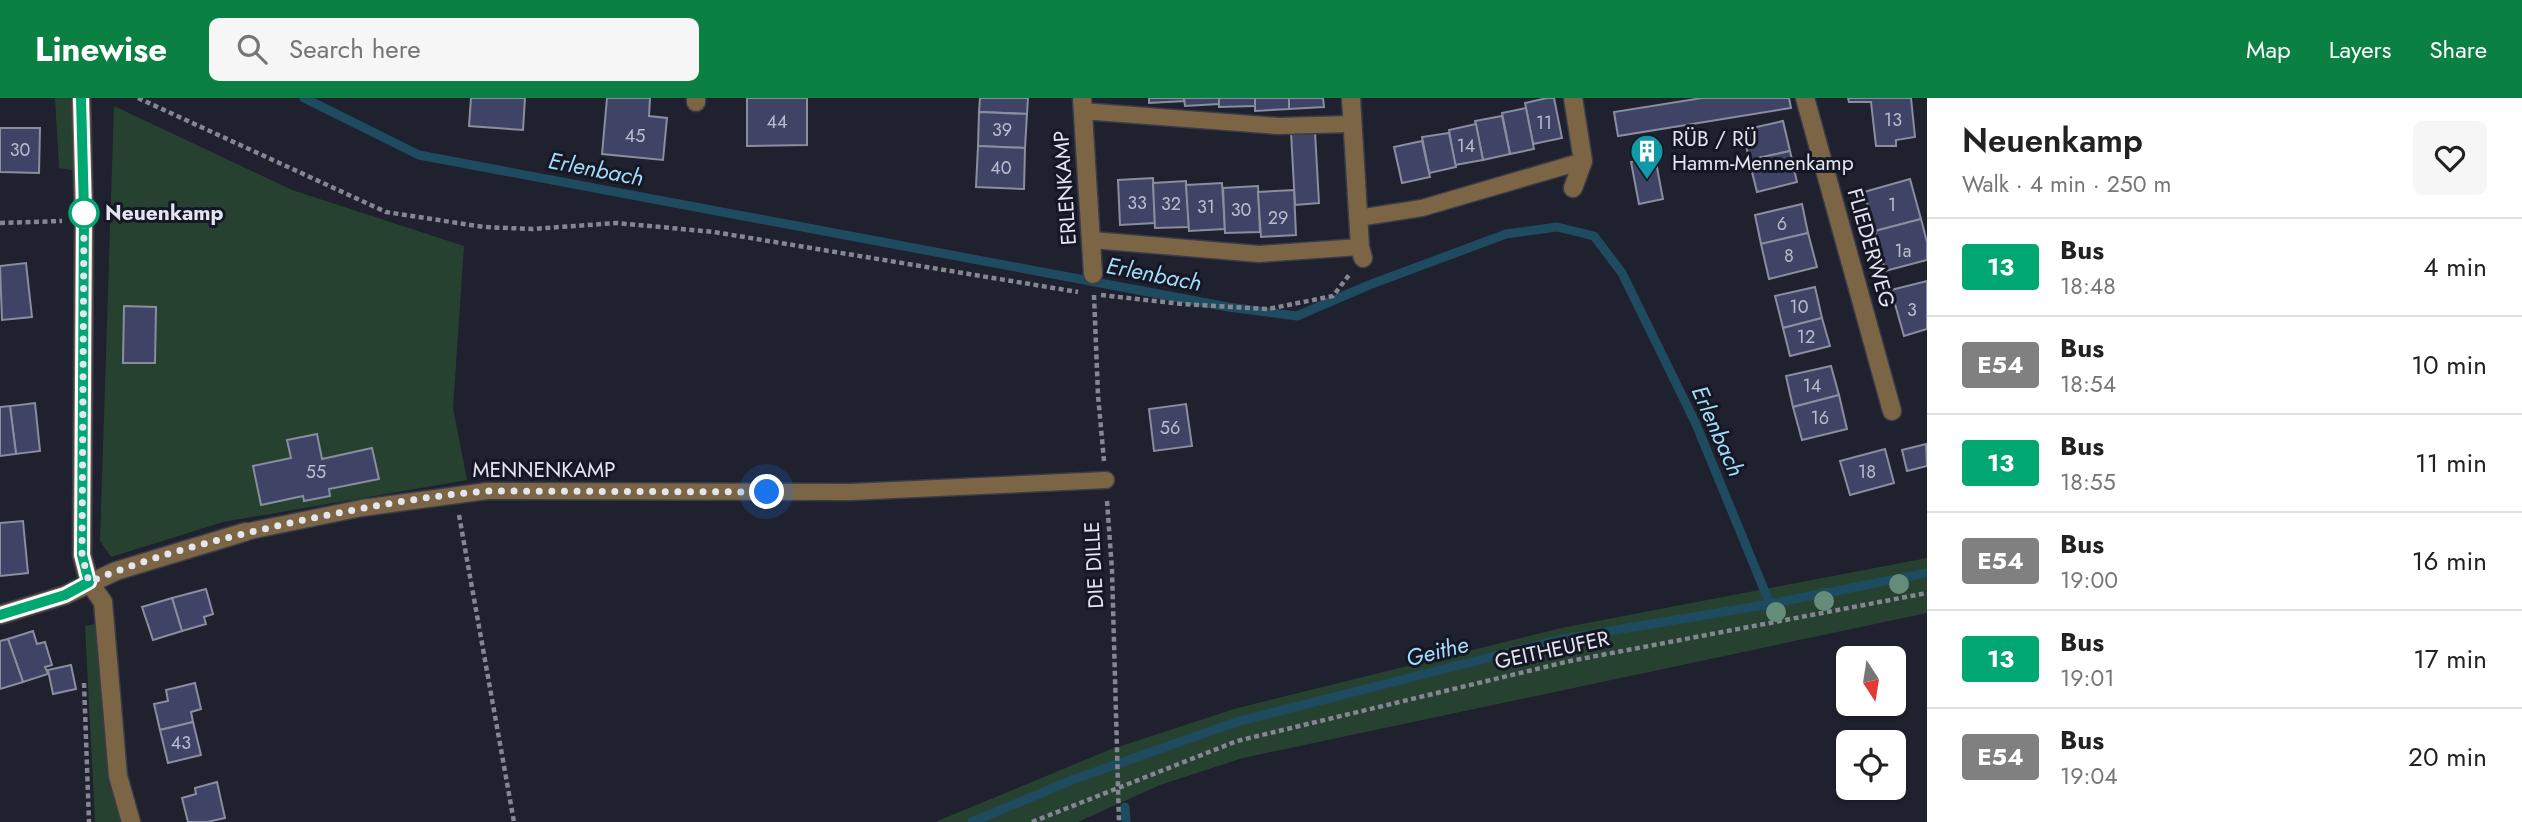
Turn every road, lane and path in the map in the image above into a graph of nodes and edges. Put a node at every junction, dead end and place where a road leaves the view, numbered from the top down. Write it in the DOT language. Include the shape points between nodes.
graph roads {
  1 [pos="81,98"];
  2 [pos="138,98"];
  3 [pos="1351,98"];
  4 [pos="1573,98"];
  5 [pos="1805,98"];
  6 [pos="1082,105"];
  7 [pos="1352,124"];
  8 [pos="1583,161"];
  9 [pos="1573,188"];
  10 [pos="1358,218"];
  11 [pos="55,222"];
  12 [pos="0,223"];
  13 [pos="1092,240"];
  14 [pos="1361,252"];
  15 [pos="1093,274"];
  16 [pos="1095,306"];
  17 [pos="1892,411"];
  18 [pos="1106,480"];
  19 [pos="455,493"];
  20 [pos="245,533"];
  21 [pos="89,582"];
  22 [pos="1927,593"];
  23 [pos="0,615"];
  24 [pos="84,675"];
  25 [pos="1117,790"];
  26 [pos="89,822"];
  27 [pos="131,822"];
  28 [pos="514,822"];
  29 [pos="1032,822"];
  30 [pos="1119,822"];
  1 -- 21 [label="street" via="82,555"];
  2 -- 14 [label="path" via="386,212 484,227 617,223 714,232 1094,295 1268,309 1334,296"];
  3 -- 7 [label="street"];
  4 -- 8 [label="street"];
  5 -- 17 [label="street, FLIEDERWEG"];
  6 -- 7 [label="lane" via="1278,125"];
  6 -- 13 [label="street, ERLENKAMP"];
  7 -- 10 [label="street"];
  8 -- 9 [label="street"];
  8 -- 10 [label="lane" via="1422,208"];
  10 -- 14 [label="street"];
  11 -- 12 [label="path"];
  13 -- 14 [label="lane" via="1259,254"];
  13 -- 15 [label="street, ERLENKAMP"];
  16 -- 18 [label="path, DIE DILLE"];
  18 -- 19 [label="lane, MENNENKAMP" via="851,492"];
  18 -- 25 [label="path, DIE DILLE"];
  19 -- 20 [label="lane, MENNENKAMP"];
  19 -- 28 [label="path"];
  20 -- 21 [label="street, MENNENKAMP"];
  21 -- 23 [label="street, MENNENKAMP" via="65,595"];
  21 -- 27 [label="street" via="103,602 118,776"];
  22 -- 25 [label="path, GEITHEUFER" via="1570,661 1237,740"];
  24 -- 26 [label="path"];
  25 -- 29 [label="path, GEITHEUFER"];
  25 -- 30 [label="path, DIE DILLE"];
}
